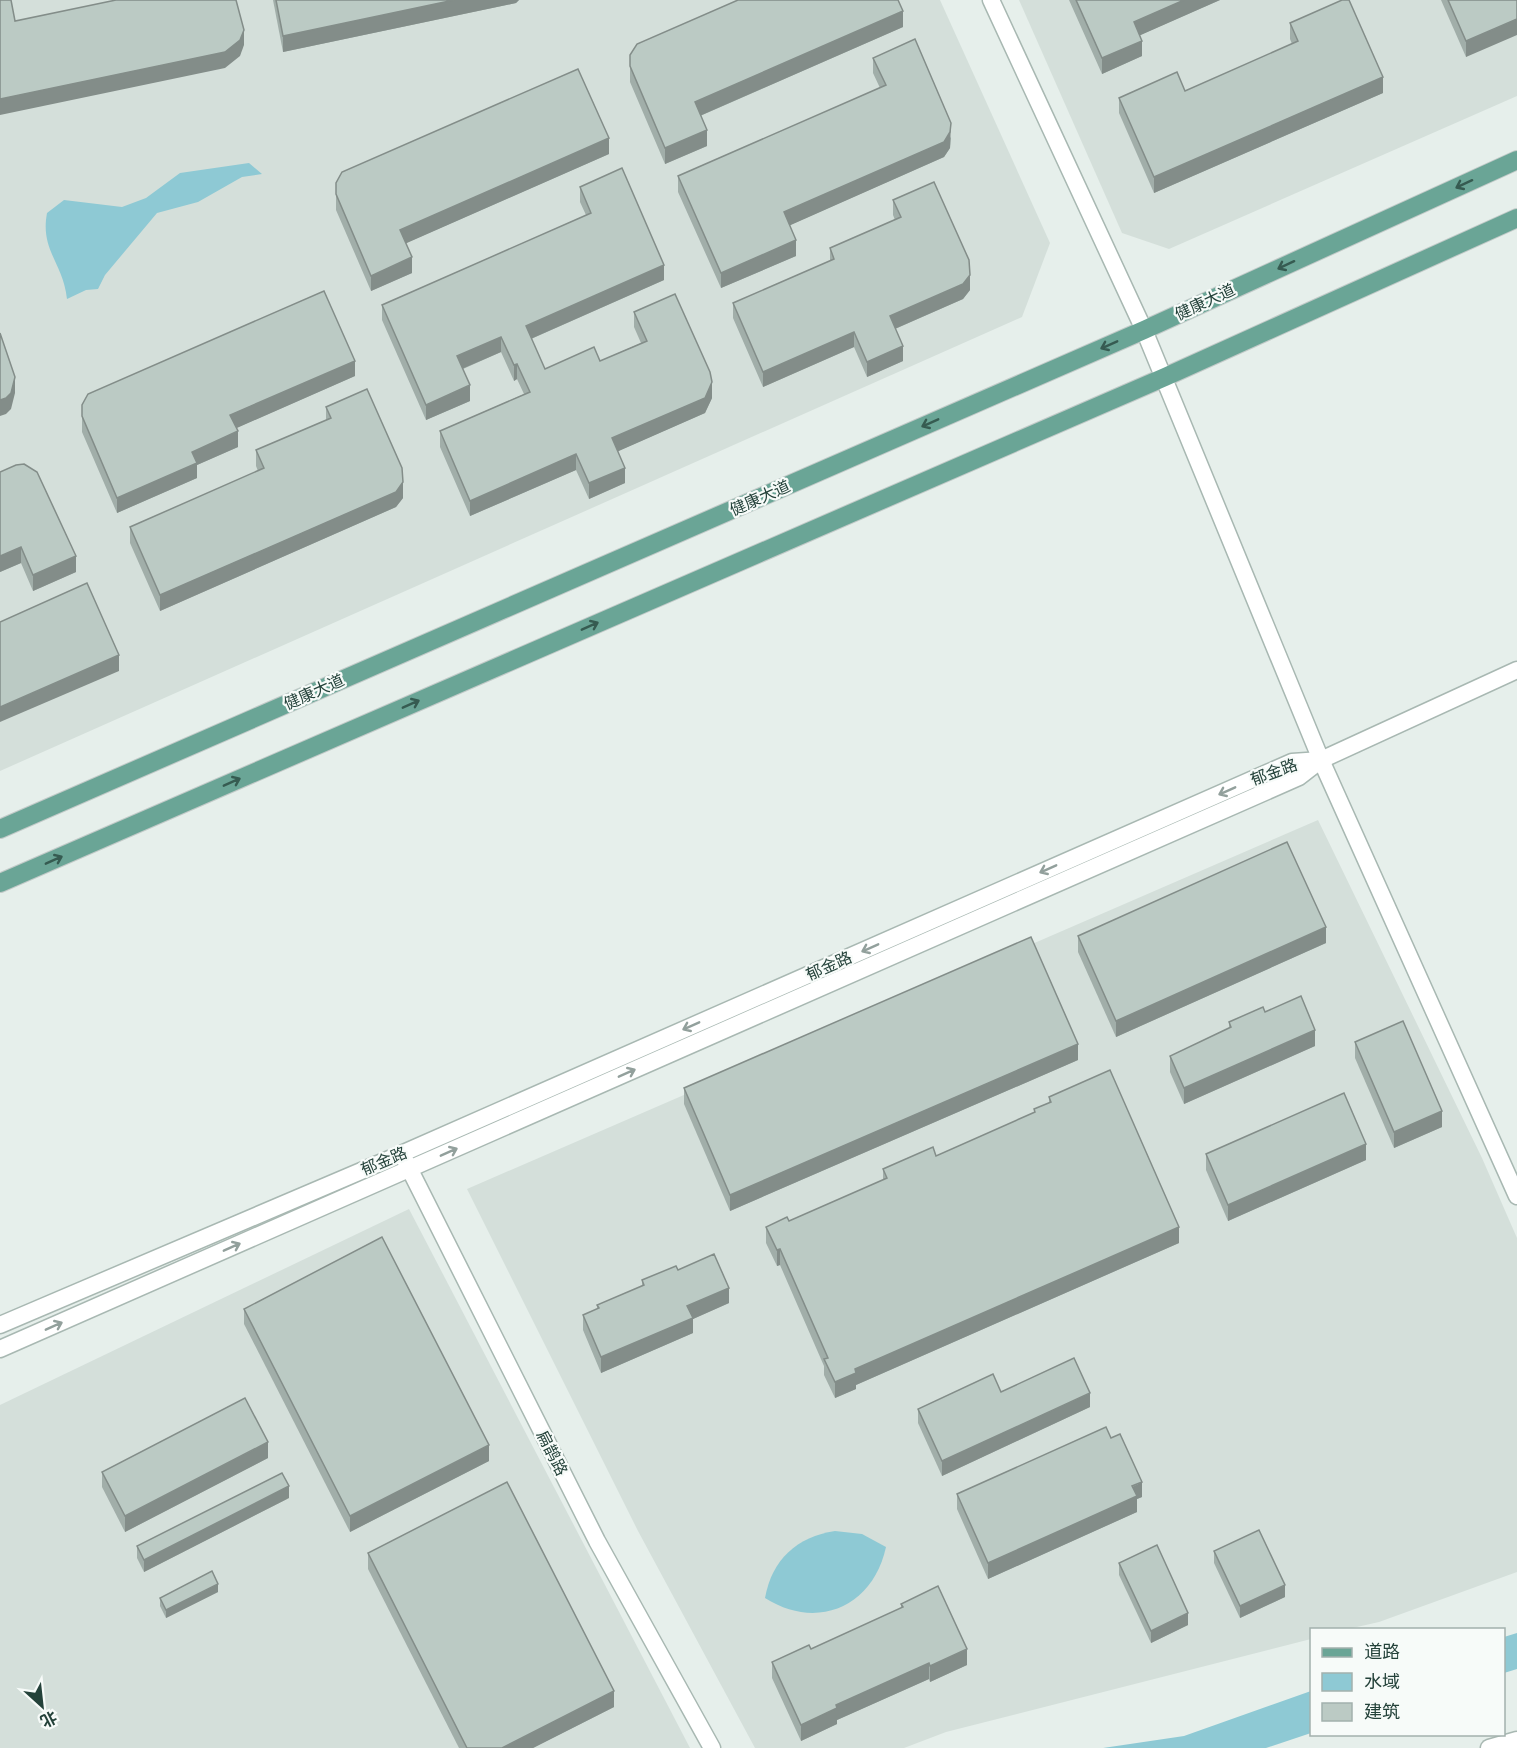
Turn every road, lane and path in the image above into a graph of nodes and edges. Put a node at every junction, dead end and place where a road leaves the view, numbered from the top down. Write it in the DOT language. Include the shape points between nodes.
graph roads {
  1 [pos="991,0"];
  2 [pos="1517,160"];
  3 [pos="1517,218"];
  4 [pos="1144,330"];
  5 [pos="1165,377"];
  6 [pos="1517,670"];
  7 [pos="1321,760"];
  8 [pos="0,829"];
  9 [pos="0,883"];
  10 [pos="401,1154"];
  11 [pos="409,1170"];
  12 [pos="1517,1196"];
  13 [pos="0,1325"];
  14 [pos="0,1349"];
  15 [pos="1517,1740"];
  16 [pos="712,1748"];
  17 [pos="1489,1748"];
  1 -- 4 [label="street"];
  2 -- 4 [label="main road, 健康大道, one-way"];
  3 -- 5 [label="main road"];
  4 -- 5 [label="street"];
  4 -- 8 [label="main road, 健康大道, one-way"];
  5 -- 7 [label="street"];
  9 -- 5 [label="main road, one-way"];
  6 -- 7 [label="street"];
  7 -- 10 [label="street, 郁金路, one-way" via="1292,762"];
  11 -- 7 [label="street, 郁金路, one-way" via="1299,777"];
  7 -- 12 [label="street"];
  10 -- 11 [label="street, 扁鹊路"];
  10 -- 13 [label="street, 郁金路"];
  14 -- 11 [label="street, 郁金路, one-way"];
  11 -- 16 [label="street, 扁鹊路" via="597,1541"];
  15 -- 17 [label="street"];
}
